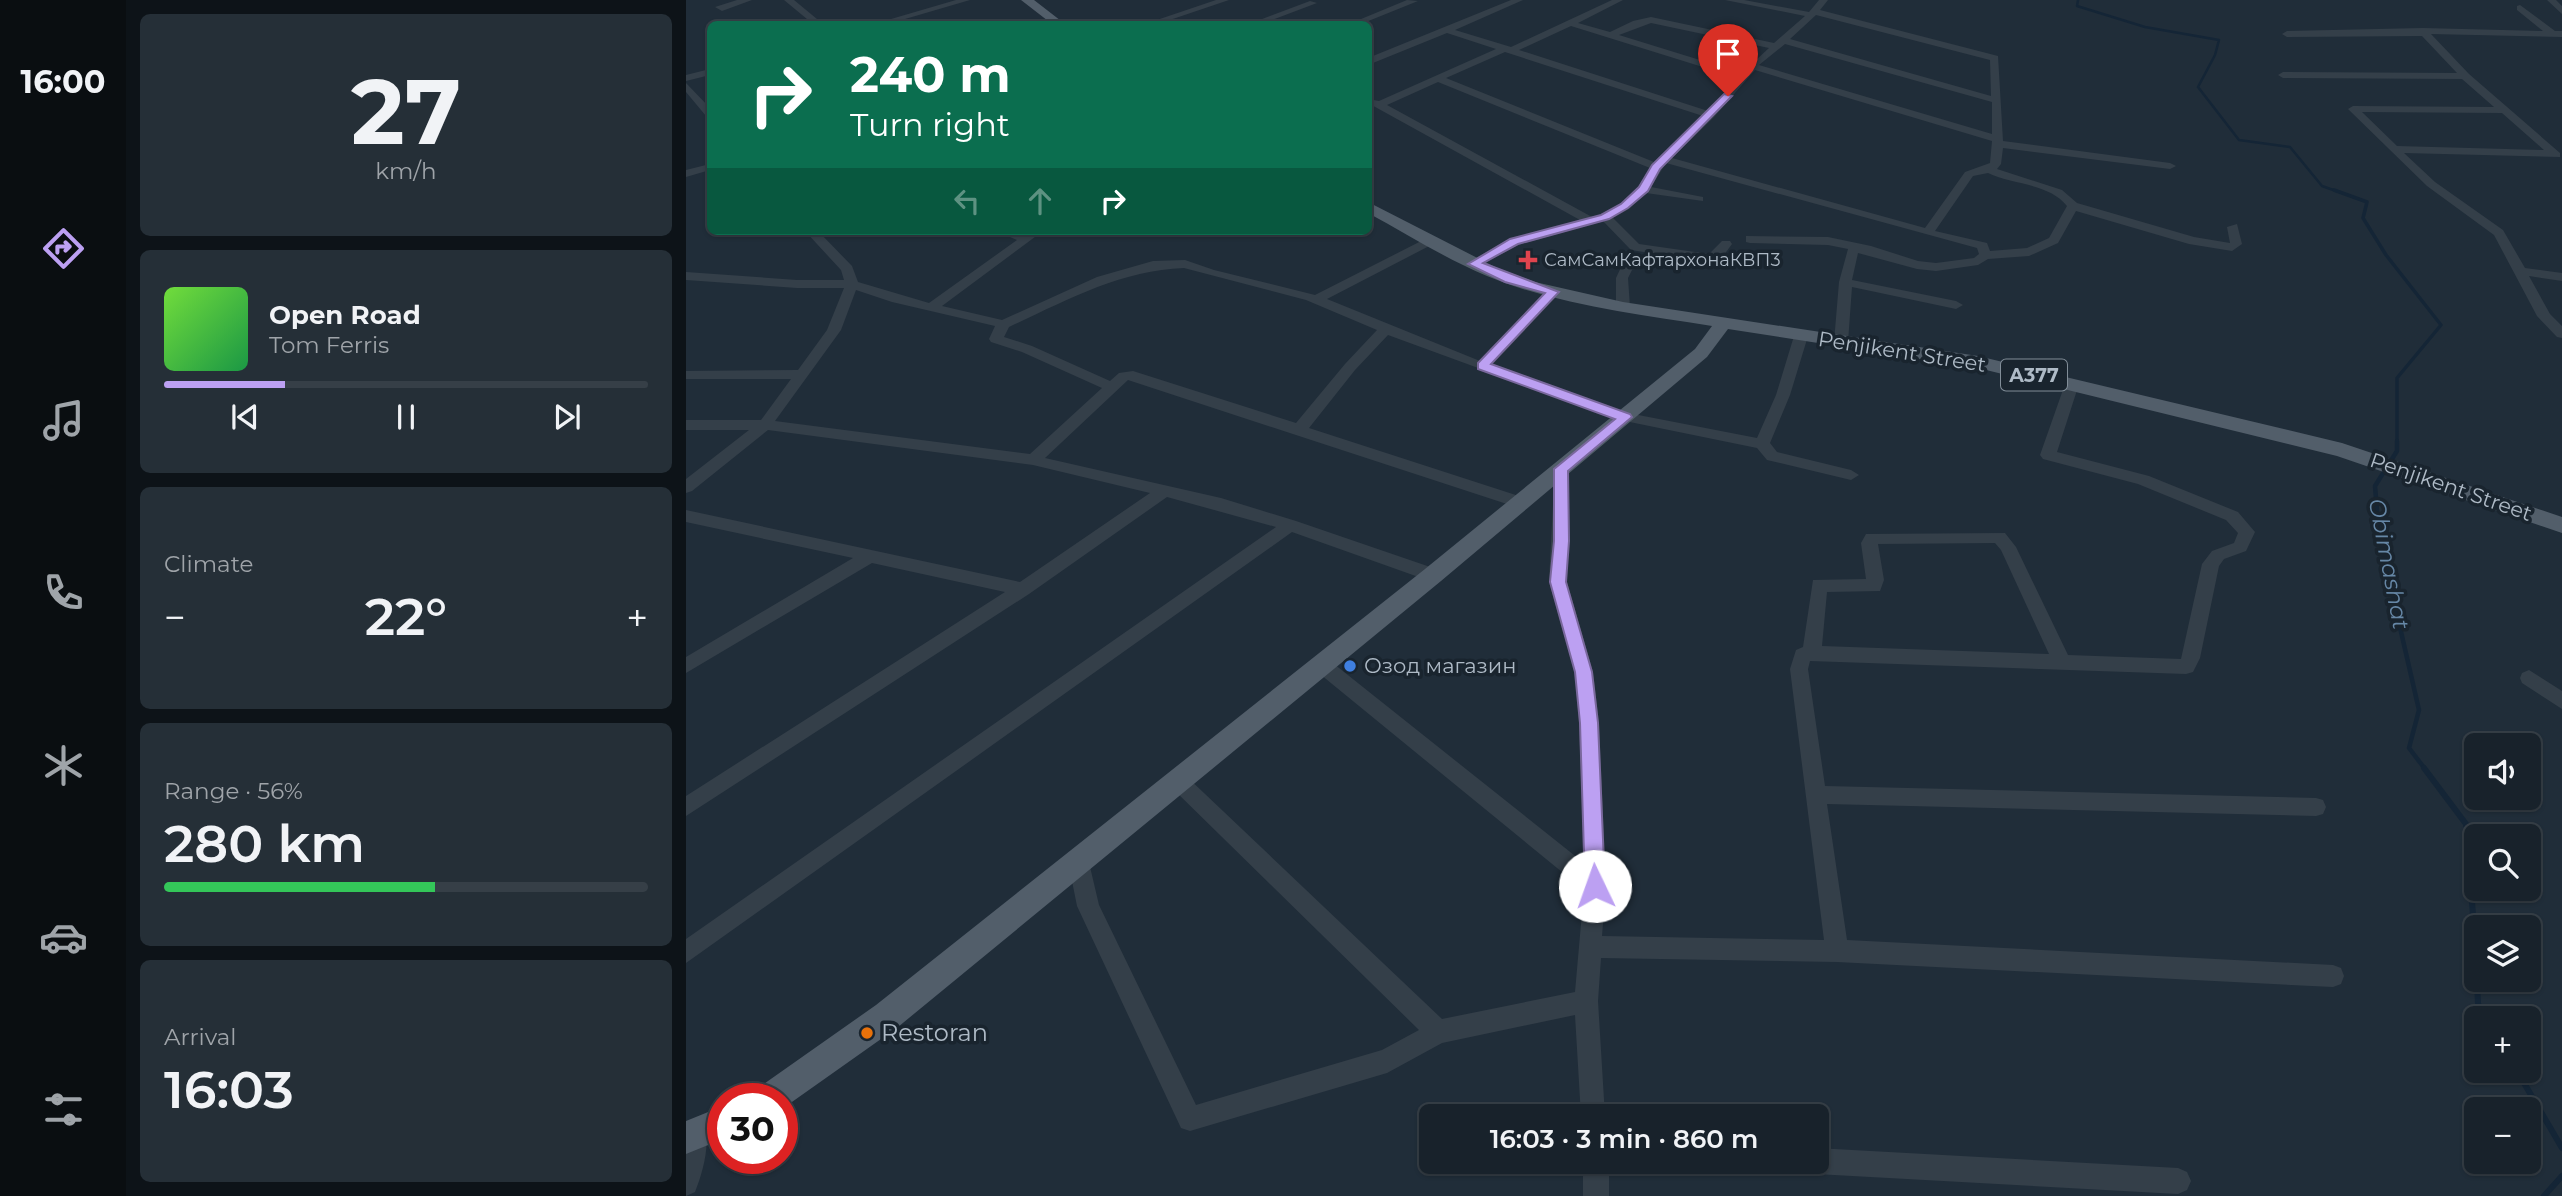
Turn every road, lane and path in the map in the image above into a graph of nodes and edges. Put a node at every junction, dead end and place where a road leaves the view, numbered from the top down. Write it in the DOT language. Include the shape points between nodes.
graph roads {
  1 [pos="748,0"];
  2 [pos="790,0"];
  3 [pos="966,0"];
  4 [pos="1027,0"];
  5 [pos="1225,0"];
  6 [pos="1414,0"];
  7 [pos="1519,0"];
  8 [pos="1619,0"];
  9 [pos="1730,0"];
  10 [pos="1824,0"];
  11 [pos="2551,0"];
  12 [pos="1313,3"];
  13 [pos="722,8"];
  14 [pos="2519,8"];
  15 [pos="2562,11"];
  16 [pos="1814,13"];
  17 [pos="814,21"];
  18 [pos="890,21"];
  19 [pos="1055,21"];
  20 [pos="1159,21"];
  21 [pos="1262,21"];
  22 [pos="1362,21"];
  23 [pos="1570,23"];
  24 [pos="1447,30"];
  25 [pos="2424,33"];
  26 [pos="2557,33"];
  27 [pos="2287,34"];
  28 [pos="1611,35"];
  29 [pos="1779,43"];
  30 [pos="1506,48"];
  31 [pos="1372,60"];
  32 [pos="1755,67"];
  33 [pos="707,73"];
  34 [pos="2283,75"];
  35 [pos="2465,76"];
  36 [pos="1746,77"];
  37 [pos="686,78"];
  38 [pos="1437,78"];
  39 [pos="686,86"];
  40 [pos="1995,100"];
  41 [pos="1373,102"];
  42 [pos="707,110"];
  43 [pos="2502,110"];
  44 [pos="1710,115"];
  45 [pos="1998,141"];
  46 [pos="2394,149"];
  47 [pos="2558,156"];
  48 [pos="1660,163"];
  49 [pos="2170,166"];
  50 [pos="707,168"];
  51 [pos="1989,169"];
  52 [pos="686,174"];
  53 [pos="1644,189"];
  54 [pos="1699,199"];
  55 [pos="2073,206"];
  56 [pos="1372,209"];
  57 [pos="1605,217"];
  58 [pos="1589,220"];
  59 [pos="2233,228"];
  60 [pos="1927,233"];
  61 [pos="815,235"];
  62 [pos="1031,235"];
  63 [pos="1750,239"];
  64 [pos="1431,240"];
  65 [pos="1726,244"];
  66 [pos="1859,248"];
  67 [pos="1985,255"];
  68 [pos="1474,264"];
  69 [pos="1628,266"];
  70 [pos="2520,271"];
  71 [pos="686,276"];
  72 [pos="2562,277"];
  73 [pos="1844,282"];
  74 [pos="852,284"];
  75 [pos="1553,292"];
  76 [pos="1315,300"];
  77 [pos="1956,305"];
  78 [pos="933,306"];
  79 [pos="1623,307"];
  80 [pos="1003,324"];
  81 [pos="1722,324"];
  82 [pos="1385,330"];
  83 [pos="2562,334"];
  84 [pos="1801,336"];
  85 [pos="1841,342"];
  86 [pos="1483,366"];
  87 [pos="802,374"];
  88 [pos="686,376"];
  89 [pos="2072,384"];
  90 [pos="1112,387"];
  91 [pos="1625,417"];
  92 [pos="686,425"];
  93 [pos="765,425"];
  94 [pos="1298,430"];
  95 [pos="1762,443"];
  96 [pos="1033,460"];
  97 [pos="1561,469"];
  98 [pos="1851,475"];
  99 [pos="686,487"];
  100 [pos="1163,492"];
  101 [pos="1519,502"];
  102 [pos="686,516"];
  103 [pos="1290,525"];
  104 [pos="2562,525"];
  105 [pos="870,556"];
  106 [pos="1433,575"];
  107 [pos="1023,589"];
  108 [pos="1812,653"];
  109 [pos="2062,662"];
  110 [pos="1322,665"];
  111 [pos="686,666"];
  112 [pos="2529,678"];
  113 [pos="2562,701"];
  114 [pos="1178,781"];
  115 [pos="1814,794"];
  116 [pos="686,807"];
  117 [pos="2316,807"];
  118 [pos="1079,861"];
  119 [pos="1595,886"];
  120 [pos="1590,947"];
  121 [pos="1837,951"];
  122 [pos="686,952"];
  123 [pos="2333,976"];
  124 [pos="1586,1002"];
  125 [pos="1438,1032"];
  126 [pos="792,1083"];
  127 [pos="1592,1104"];
  128 [pos="701,1132"];
  129 [pos="1829,1162"];
  130 [pos="1596,1174"];
  131 [pos="2178,1181"];
  132 [pos="686,1183"];
  133 [pos="1596,1196"];
  1 -- 13 [label="street"];
  2 -- 17 [label="street"];
  3 -- 18 [label="street"];
  4 -- 19 [label="main road"];
  5 -- 20 [label="street"];
  6 -- 22 [label="street"];
  7 -- 24 [label="street"];
  8 -- 23 [label="street"];
  9 -- 16 [label="street"];
  10 -- 16 [label="street"];
  11 -- 15 [label="street"];
  12 -- 21 [label="street"];
  14 -- 26 [label="street"];
  16 -- 29 [label="street"];
  16 -- 40 [label="street" via="1995,58"];
  23 -- 28 [label="street"];
  23 -- 30 [label="street" via="1512,50"];
  24 -- 30 [label="street"];
  24 -- 31 [label="street"];
  25 -- 26 [label="street"];
  25 -- 27 [label="street"];
  25 -- 35 [label="street"];
  28 -- 29 [label="street" via="1651,20"];
  28 -- 36 [label="street"];
  29 -- 32 [label="street"];
  29 -- 40 [label="street"];
  30 -- 38 [label="street"];
  30 -- 44 [label="street"];
  32 -- 36 [label="street"];
  32 -- 45 [label="street"];
  33 -- 37 [label="street"];
  34 -- 35 [label="street"];
  35 -- 43 [label="street"];
  36 -- 44 [label="street"];
  38 -- 41 [label="street"];
  38 -- 48 [label="street" via="1560,130"];
  39 -- 42 [label="street"];
  40 -- 45 [label="street"];
  41 -- 58 [label="street"];
  43 -- 46 [label="street" via="2353,109"];
  43 -- 47 [label="street"];
  44 -- 48 [label="street"];
  45 -- 49 [label="street"];
  45 -- 51 [label="street" via="1995,164"];
  46 -- 47 [label="street"];
  46 -- 70 [label="street" via="2431,184 2499,233"];
  48 -- 53 [label="street"];
  48 -- 60 [label="street"];
  50 -- 52 [label="street"];
  51 -- 55 [label="street" via="2002,177 2056,190"];
  51 -- 60 [label="street" via="1969,174"];
  53 -- 54 [label="street"];
  53 -- 57 [label="street"];
  55 -- 59 [label="street" via="2193,241 2232,247 2236,244"];
  55 -- 67 [label="street" via="2054,240 2029,252"];
  56 -- 64 [label="main road, Penjikent Street"];
  57 -- 58 [label="street"];
  57 -- 65 [label="street" via="1635,247 1709,258 1717,256"];
  58 -- 68 [label="street" via="1514,242"];
  60 -- 67 [label="street" via="1983,246"];
  61 -- 74 [label="street" via="847,270"];
  62 -- 78 [label="street"];
  63 -- 66 [label="street"];
  64 -- 68 [label="main road, Penjikent Street"];
  64 -- 76 [label="street"];
  66 -- 67 [label="street" via="1936,267 1978,261"];
  66 -- 73 [label="street" via="1851,251"];
  68 -- 75 [label="main road, Penjikent Street"];
  69 -- 79 [label="street" via="1622,278"];
  70 -- 72 [label="street"];
  70 -- 83 [label="street" via="2544,316"];
  71 -- 74 [label="street"];
  73 -- 77 [label="street"];
  73 -- 85 [label="street"];
  74 -- 78 [label="street"];
  74 -- 87 [label="street" via="834,330"];
  75 -- 79 [label="main road, Penjikent Street"];
  75 -- 86 [label="street"];
  76 -- 80 [label="street" via="1168,263 1102,280"];
  76 -- 82 [label="street"];
  78 -- 80 [label="street"];
  79 -- 81 [label="main road, Penjikent Street"];
  80 -- 90 [label="street" via="996,338"];
  81 -- 84 [label="main road, Penjikent Street / A377"];
  81 -- 91 [label="main road" via="1701,353"];
  82 -- 86 [label="street"];
  82 -- 94 [label="street"];
  84 -- 85 [label="main road, Penjikent Street / A377"];
  84 -- 95 [label="street"];
  85 -- 89 [label="main road, Penjikent Street / A377" via="1978,362"];
  86 -- 91 [label="street"];
  87 -- 88 [label="street"];
  87 -- 93 [label="street"];
  89 -- 104 [label="main road, Penjikent Street / A377" via="2342,450"];
  89 -- 109 [label="street" via="2048,455 2143,480 2232,516 2247,532 2240,547 2218,555 2211,564 2186,667"];
  90 -- 94 [label="street" via="1124,376 1133,375"];
  90 -- 96 [label="street"];
  91 -- 95 [label="street"];
  91 -- 97 [label="main road"];
  92 -- 93 [label="street"];
  93 -- 96 [label="street"];
  93 -- 99 [label="street"];
  94 -- 101 [label="street"];
  95 -- 98 [label="street" via="1772,456"];
  96 -- 100 [label="street"];
  97 -- 101 [label="main road"];
  97 -- 119 [label="street" via="1558,582 1584,672"];
  100 -- 103 [label="street"];
  100 -- 107 [label="street"];
  101 -- 106 [label="main road"];
  102 -- 105 [label="street"];
  103 -- 106 [label="street"];
  103 -- 122 [label="street"];
  105 -- 107 [label="street"];
  105 -- 111 [label="street"];
  106 -- 110 [label="main road"];
  107 -- 116 [label="street"];
  108 -- 109 [label="street"];
  108 -- 109 [label="street" via="1819,585 1874,586 1872,538 1999,537 2008,547"];
  108 -- 115 [label="street" via="1802,655 1799,663"];
  110 -- 114 [label="main road"];
  110 -- 119 [label="street"];
  112 -- 113 [label="street"];
  114 -- 118 [label="main road"];
  114 -- 125 [label="street"];
  115 -- 117 [label="street"];
  115 -- 121 [label="street"];
  118 -- 125 [label="street" via="1088,906 1190,1119 1387,1061"];
  118 -- 126 [label="main road" via="887,1016"];
  119 -- 120 [label="street"];
  120 -- 121 [label="street"];
  120 -- 124 [label="street"];
  121 -- 123 [label="street"];
  124 -- 125 [label="street"];
  124 -- 127 [label="street"];
  128 -- 132 [label="street"];
  129 -- 131 [label="street"];
  130 -- 133 [label="street"];
}
